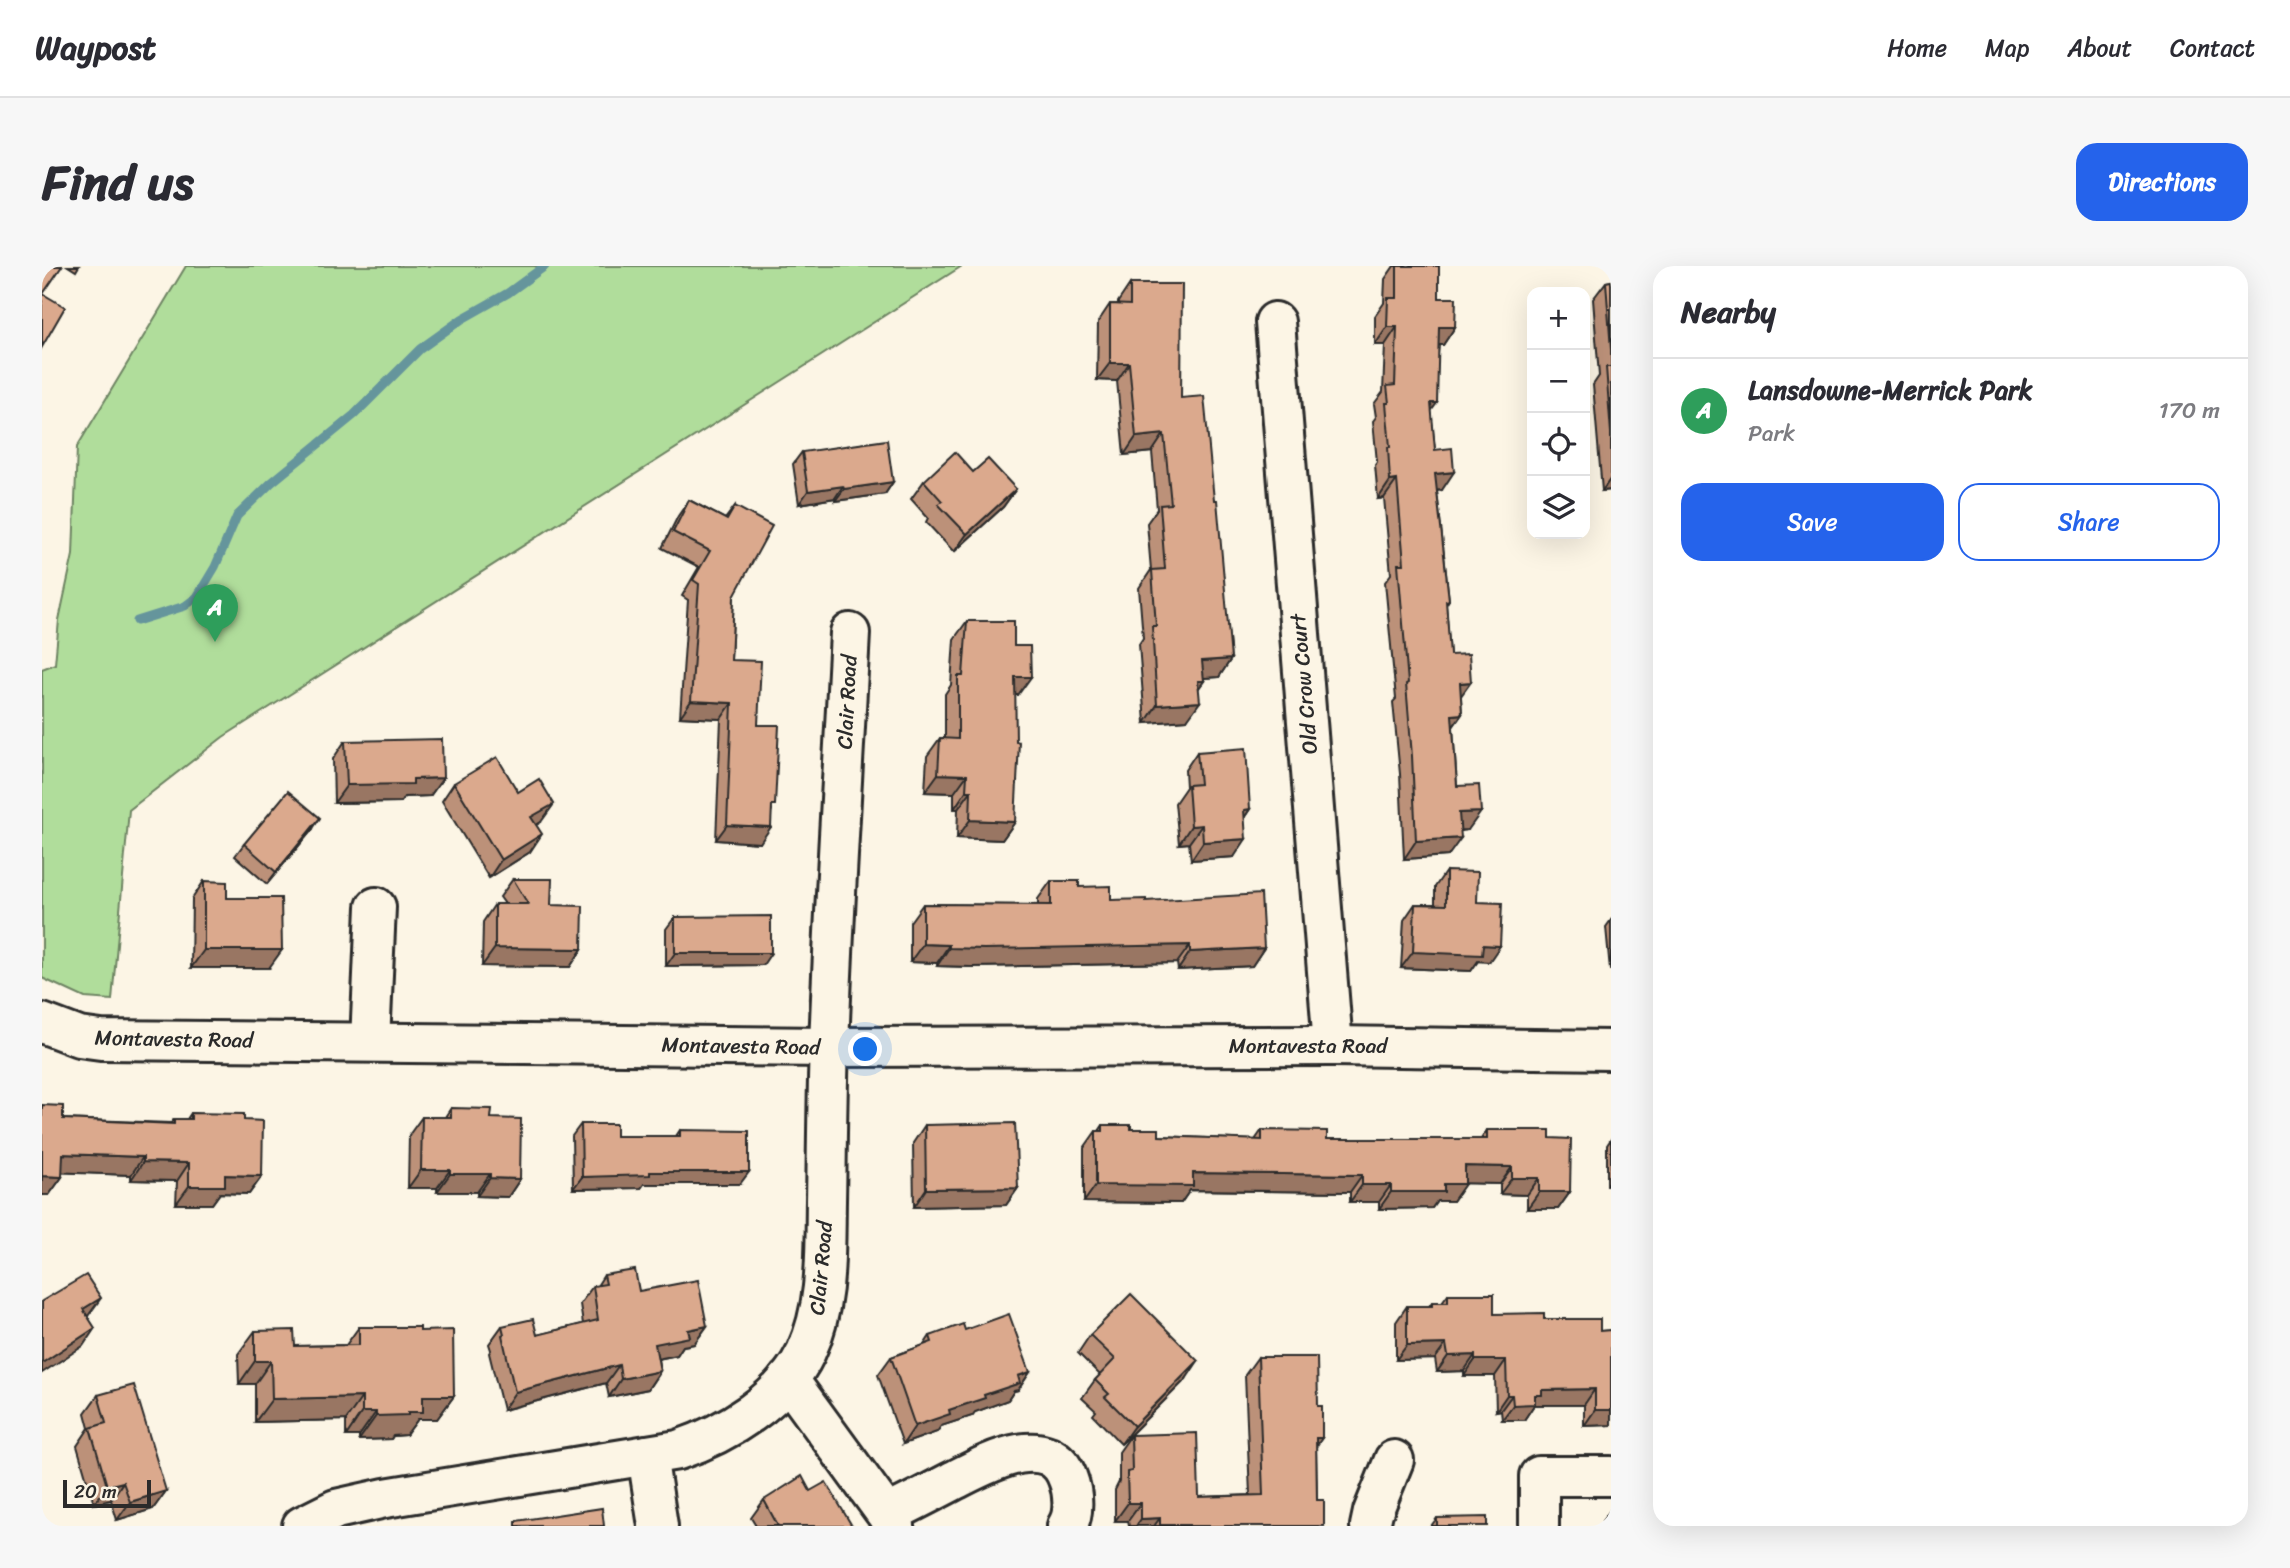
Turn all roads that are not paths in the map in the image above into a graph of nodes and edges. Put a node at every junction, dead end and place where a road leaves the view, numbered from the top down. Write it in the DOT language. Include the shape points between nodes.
graph roads {
  1 [pos="1275,322"];
  2 [pos="850,633"];
  3 [pos="376,907"];
  4 [pos="42,1023"];
  5 [pos="370,1042"];
  6 [pos="1333,1046"];
  7 [pos="829,1047"];
  8 [pos="1611,1050"];
  9 [pos="788,1378"];
  10 [pos="647,1455"];
  11 [pos="1394,1460"];
  12 [pos="1611,1476"];
  13 [pos="891,1520"];
  14 [pos="302,1526"];
  15 [pos="658,1526"];
  16 [pos="1067,1526"];
  17 [pos="1370,1526"];
  18 [pos="1539,1526"];
  1 -- 6 [label="street, Old Crow Court"];
  2 -- 7 [label="street, Clair Road"];
  3 -- 5 [label="street"];
  4 -- 5 [label="street, Montavesta Road" via="102,1040"];
  5 -- 7 [label="street, Montavesta Road"];
  6 -- 7 [label="street, Montavesta Road"];
  6 -- 8 [label="street, Montavesta Road"];
  7 -- 9 [label="street, Clair Road" via="822,1299 805,1354"];
  9 -- 10 [label="street, Clair Road" via="753,1412 725,1430 678,1450"];
  9 -- 13 [label="street"];
  10 -- 14 [label="street, Clair Road" via="385,1498 337,1509"];
  10 -- 15 [label="street"];
  11 -- 17 [label="street"];
  12 -- 18 [label="street" via="1539,1476"];
  13 -- 16 [label="street" via="997,1459 1034,1454 1051,1458 1068,1479 1072,1497"];
}
